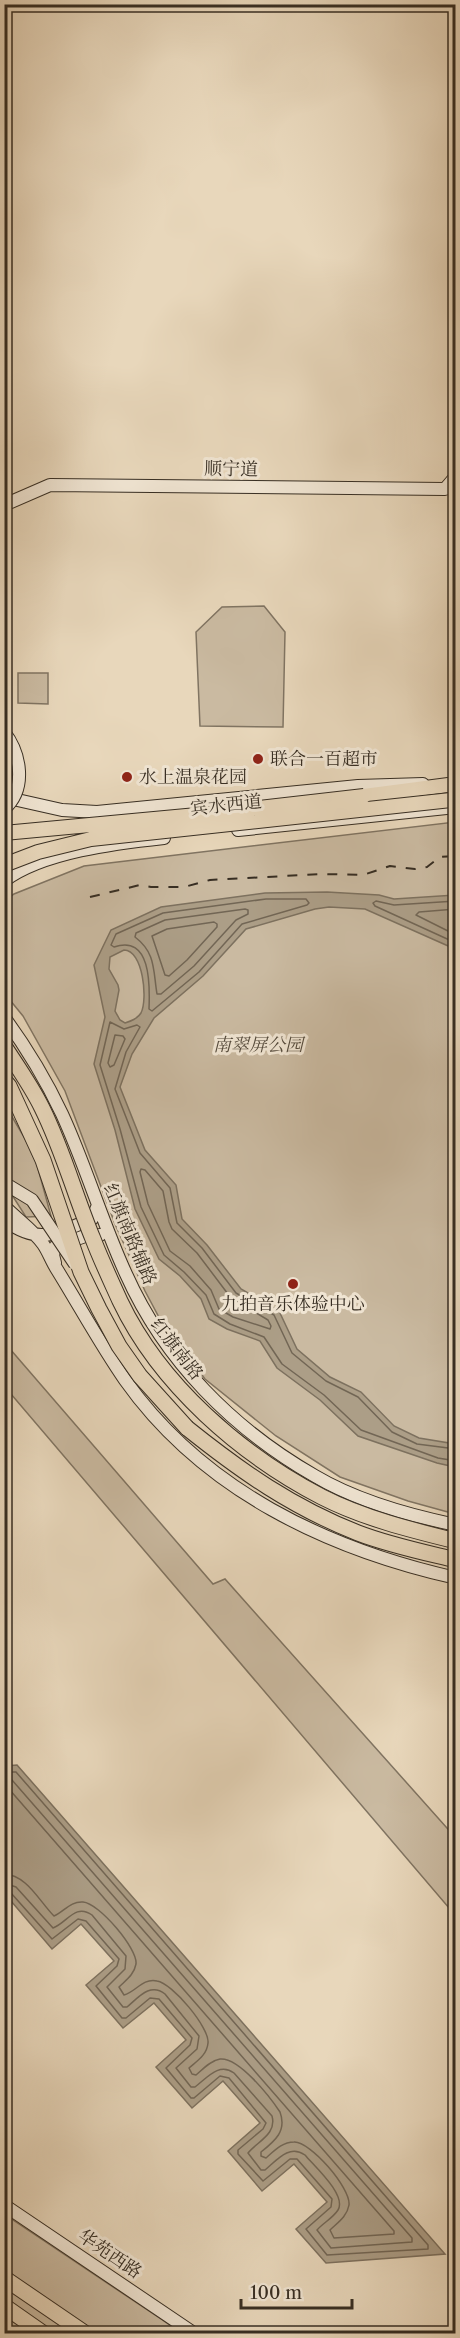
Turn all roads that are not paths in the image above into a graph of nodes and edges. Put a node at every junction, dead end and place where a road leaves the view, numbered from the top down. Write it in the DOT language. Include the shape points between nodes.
graph roads {
  1 [pos="456,476"];
  2 [pos="4,505"];
  3 [pos="4,732"];
  4 [pos="455,784"];
  5 [pos="4,797"];
  6 [pos="454,802"];
  7 [pos="4,809"];
  8 [pos="4,833"];
  9 [pos="4,865"];
  10 [pos="4,881"];
  11 [pos="4,1017"];
  12 [pos="4,1046"];
  13 [pos="4,1080"];
  14 [pos="4,1183"];
  15 [pos="98,1204"];
  16 [pos="4,1206"];
  17 [pos="4,1220"];
  18 [pos="36,1235"];
  19 [pos="112,1241"];
  20 [pos="56,1267"];
  21 [pos="81,1272"];
  22 [pos="456,1525"];
  23 [pos="456,1541"];
  24 [pos="456,1560"];
  25 [pos="456,1578"];
  26 [pos="4,2206"];
  27 [pos="4,2278"];
  28 [pos="4,2306"];
  29 [pos="44,2334"];
  30 [pos="87,2334"];
  31 [pos="189,2334"];
  32 [pos="195,2334"];
  1 -- 2 [label="street, 顺宁道" via="445,489 50,485"];
  3 -- 7 [label="street, bridge" via="12,741 19,762 18,787"];
  4 -- 5 [label="street" via="358,786 97,812 62,810"];
  4 -- 8 [label="main road, 宾水西道, bridge" via="174,818"];
  6 -- 9 [label="main road, 宾水西道, bridge" via="92,839"];
  6 -- 10 [label="street" via="131,842 50,859"];
  11 -- 15 [label="street, 红旗南路辅路" via="46,1082"];
  12 -- 23 [label="highway, 红旗南路, bridge" via="42,1108 92,1239 122,1304 165,1370 215,1425 260,1459 323,1497 374,1519"];
  13 -- 21 [label="highway, bridge" via="43,1160"];
  14 -- 21 [label="street, bridge" via="32,1200"];
  15 -- 18 [label="street" via="92,1219 46,1236"];
  15 -- 19 [label="street, 红旗南路辅路"];
  16 -- 18 [label="street"];
  17 -- 18 [label="street" via="17,1230"];
  18 -- 20 [label="street"];
  19 -- 20 [label="street" via="99,1235 85,1236 55,1247"];
  19 -- 22 [label="street, 红旗南路辅路" via="139,1300 174,1357 197,1384 256,1437 315,1477 341,1489 401,1511"];
  20 -- 25 [label="street" via="136,1394 209,1470 315,1533 397,1563"];
  21 -- 24 [label="highway, bridge" via="119,1346 152,1390 187,1428 242,1471 299,1506 359,1534"];
  26 -- 31 [label="street, 华苑西路"];
  26 -- 32 [label="street, 华苑西路"];
  27 -- 30 [label="highway"];
  28 -- 29 [label="highway"];
}
